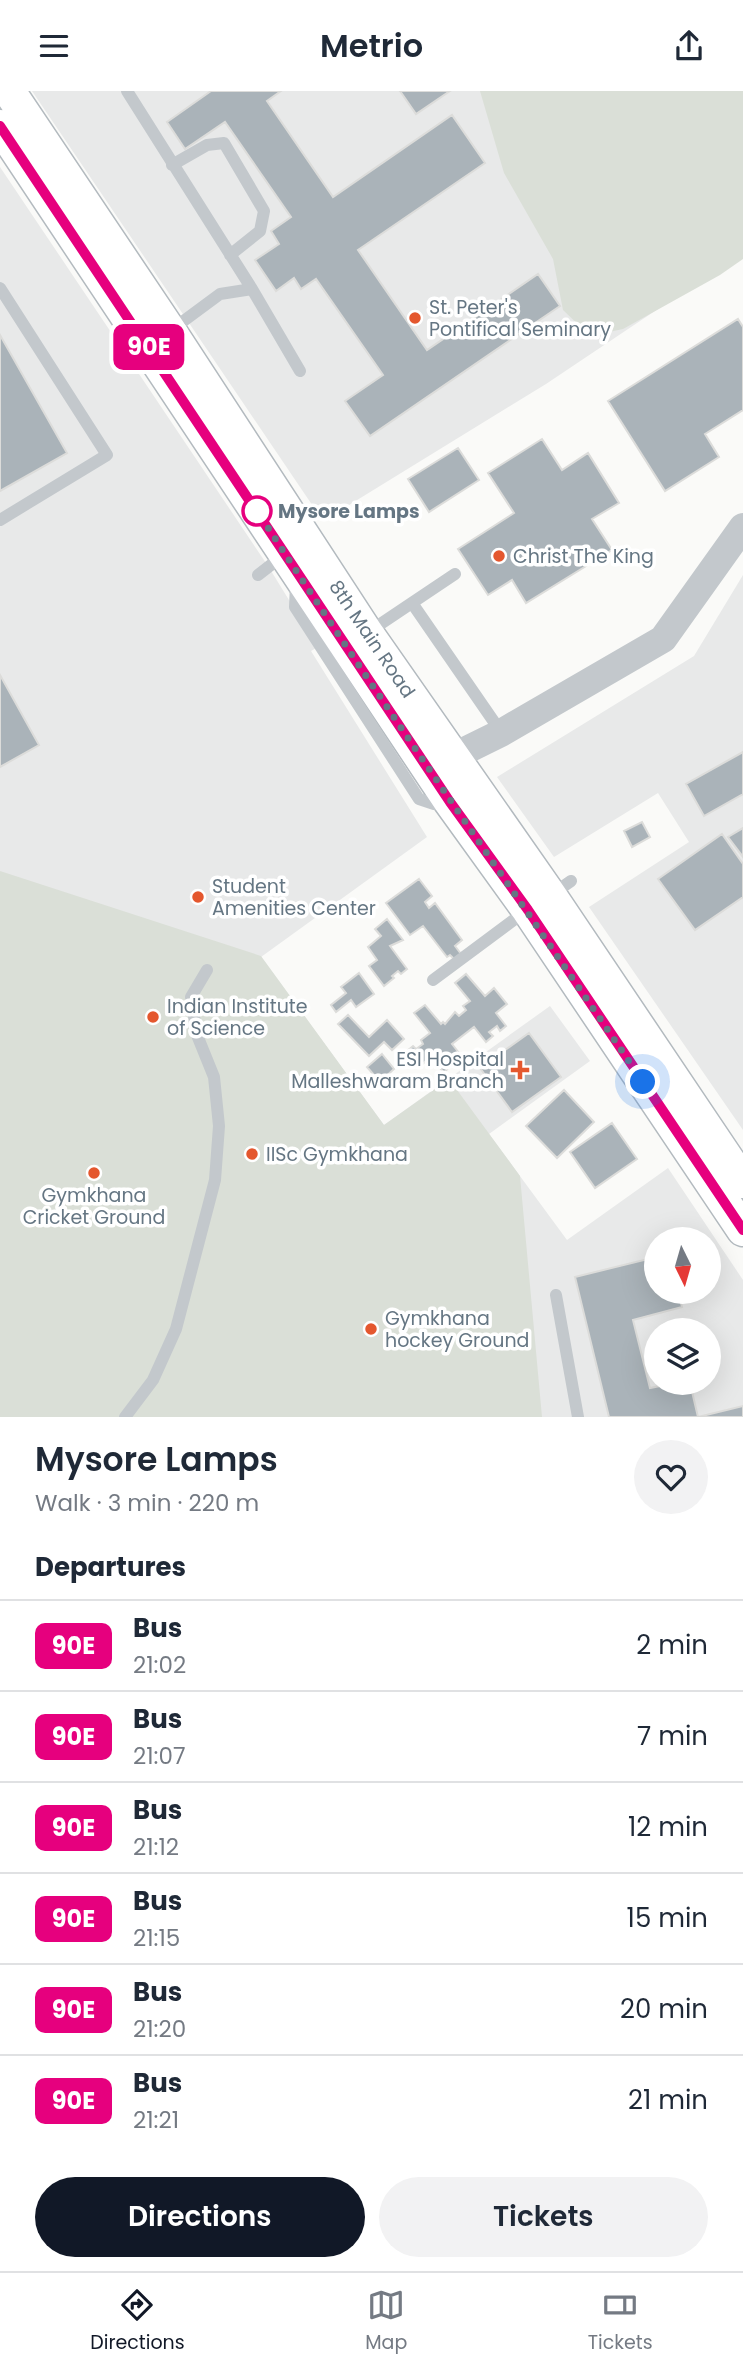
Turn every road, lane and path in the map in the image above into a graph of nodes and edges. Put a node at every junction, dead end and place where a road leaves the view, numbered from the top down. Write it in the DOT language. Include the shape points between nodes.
graph roads {
  1 [pos="9,91"];
  2 [pos="127,91"];
  3 [pos="0,126"];
  4 [pos="172,165"];
  5 [pos="230,255"];
  6 [pos="0,288"];
  7 [pos="252,289"];
  8 [pos="170,331"];
  9 [pos="300,371"];
  10 [pos="0,520"];
  11 [pos="743,527"];
  12 [pos="290,562"];
  13 [pos="455,574"];
  14 [pos="258,575"];
  15 [pos="412,603"];
  16 [pos="367,633"];
  17 [pos="501,733"];
  18 [pos="440,763"];
  19 [pos="450,802"];
  20 [pos="550,895"];
  21 [pos="207,970"];
  22 [pos="433,979"];
  23 [pos="743,1182"];
  24 [pos="743,1230"];
  25 [pos="556,1295"];
  26 [pos="125,1417"];
  27 [pos="579,1417"];
  1 -- 8 [label="main road, 8th Main Road"];
  2 -- 4 [label="lane"];
  3 -- 12 [label="main road, 8th Main Road"];
  4 -- 5 [label="lane"];
  4 -- 5 [label="lane" via="207,145 224,143 264,211 260,231"];
  5 -- 7 [label="lane"];
  6 -- 10 [label="lane" via="107,455"];
  7 -- 8 [label="lane" via="219,294"];
  7 -- 9 [label="lane"];
  8 -- 16 [label="main road, 8th Main Road"];
  11 -- 17 [label="street" via="663,639"];
  12 -- 14 [label="lane"];
  12 -- 18 [label="main road, 8th Main Road"];
  12 -- 19 [label="lane" via="295,607 419,799 434,804"];
  13 -- 15 [label="lane"];
  15 -- 16 [label="lane"];
  15 -- 17 [label="lane"];
  16 -- 18 [label="main road, 8th Main Road"];
  17 -- 18 [label="street"];
  18 -- 19 [label="main road, 8th Main Road"];
  18 -- 20 [label="main road, 8th Main Road"];
  19 -- 20 [label="main road, 8th Main Road"];
  20 -- 22 [label="lane"];
  20 -- 23 [label="main road, 8th Main Road"];
  20 -- 24 [label="main road, 8th Main Road"];
  21 -- 26 [label="lane" via="191,997 197,1035 214,1077 219,1126 215,1180 176,1329 153,1380"];
  25 -- 27 [label="lane"];
}
